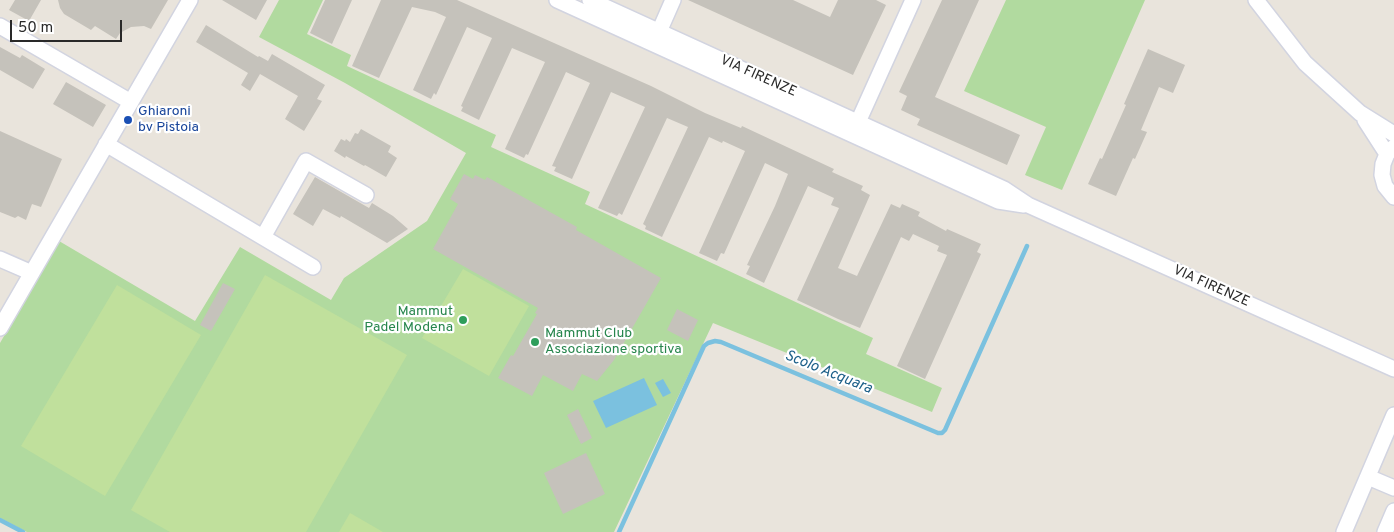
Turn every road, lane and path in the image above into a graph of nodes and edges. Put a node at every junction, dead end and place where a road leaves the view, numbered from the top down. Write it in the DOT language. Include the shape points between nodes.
graph roads {
  1 [pos="190,0"];
  2 [pos="557,0"];
  3 [pos="590,0"];
  4 [pos="673,0"];
  5 [pos="913,0"];
  6 [pos="1256,0"];
  7 [pos="0,26"];
  8 [pos="656,38"];
  9 [pos="131,102"];
  10 [pos="1360,113"];
  11 [pos="855,128"];
  12 [pos="1394,134"];
  13 [pos="106,144"];
  14 [pos="1391,150"];
  15 [pos="366,195"];
  16 [pos="1394,197"];
  17 [pos="263,237"];
  18 [pos="0,259"];
  19 [pos="313,267"];
  20 [pos="32,273"];
  21 [pos="0,328"];
  22 [pos="1394,369"];
  23 [pos="1394,415"];
  24 [pos="1368,477"];
  25 [pos="1394,488"];
  26 [pos="1394,512"];
  27 [pos="1344,532"];
  28 [pos="1386,532"];
  1 -- 9 [label="street"];
  2 -- 8 [label="street, VIA FIRENZE"];
  3 -- 8 [label="street, VIA FIRENZE"];
  4 -- 8 [label="street"];
  5 -- 11 [label="street"];
  6 -- 10 [label="street" via="1305,63"];
  7 -- 9 [label="street"];
  8 -- 11 [label="street, VIA FIRENZE"];
  9 -- 13 [label="street"];
  10 -- 12 [label="street"];
  10 -- 14 [label="street"];
  11 -- 22 [label="street, VIA FIRENZE" via="1004,189 1028,205"];
  13 -- 17 [label="street"];
  13 -- 20 [label="street"];
  14 -- 16 [label="street" via="1383,164 1382,175 1385,186"];
  15 -- 17 [label="street" via="306,161"];
  17 -- 19 [label="street"];
  18 -- 20 [label="street"];
  20 -- 21 [label="street"];
  23 -- 24 [label="street"];
  24 -- 25 [label="street"];
  24 -- 27 [label="street"];
  26 -- 28 [label="street"];
}
